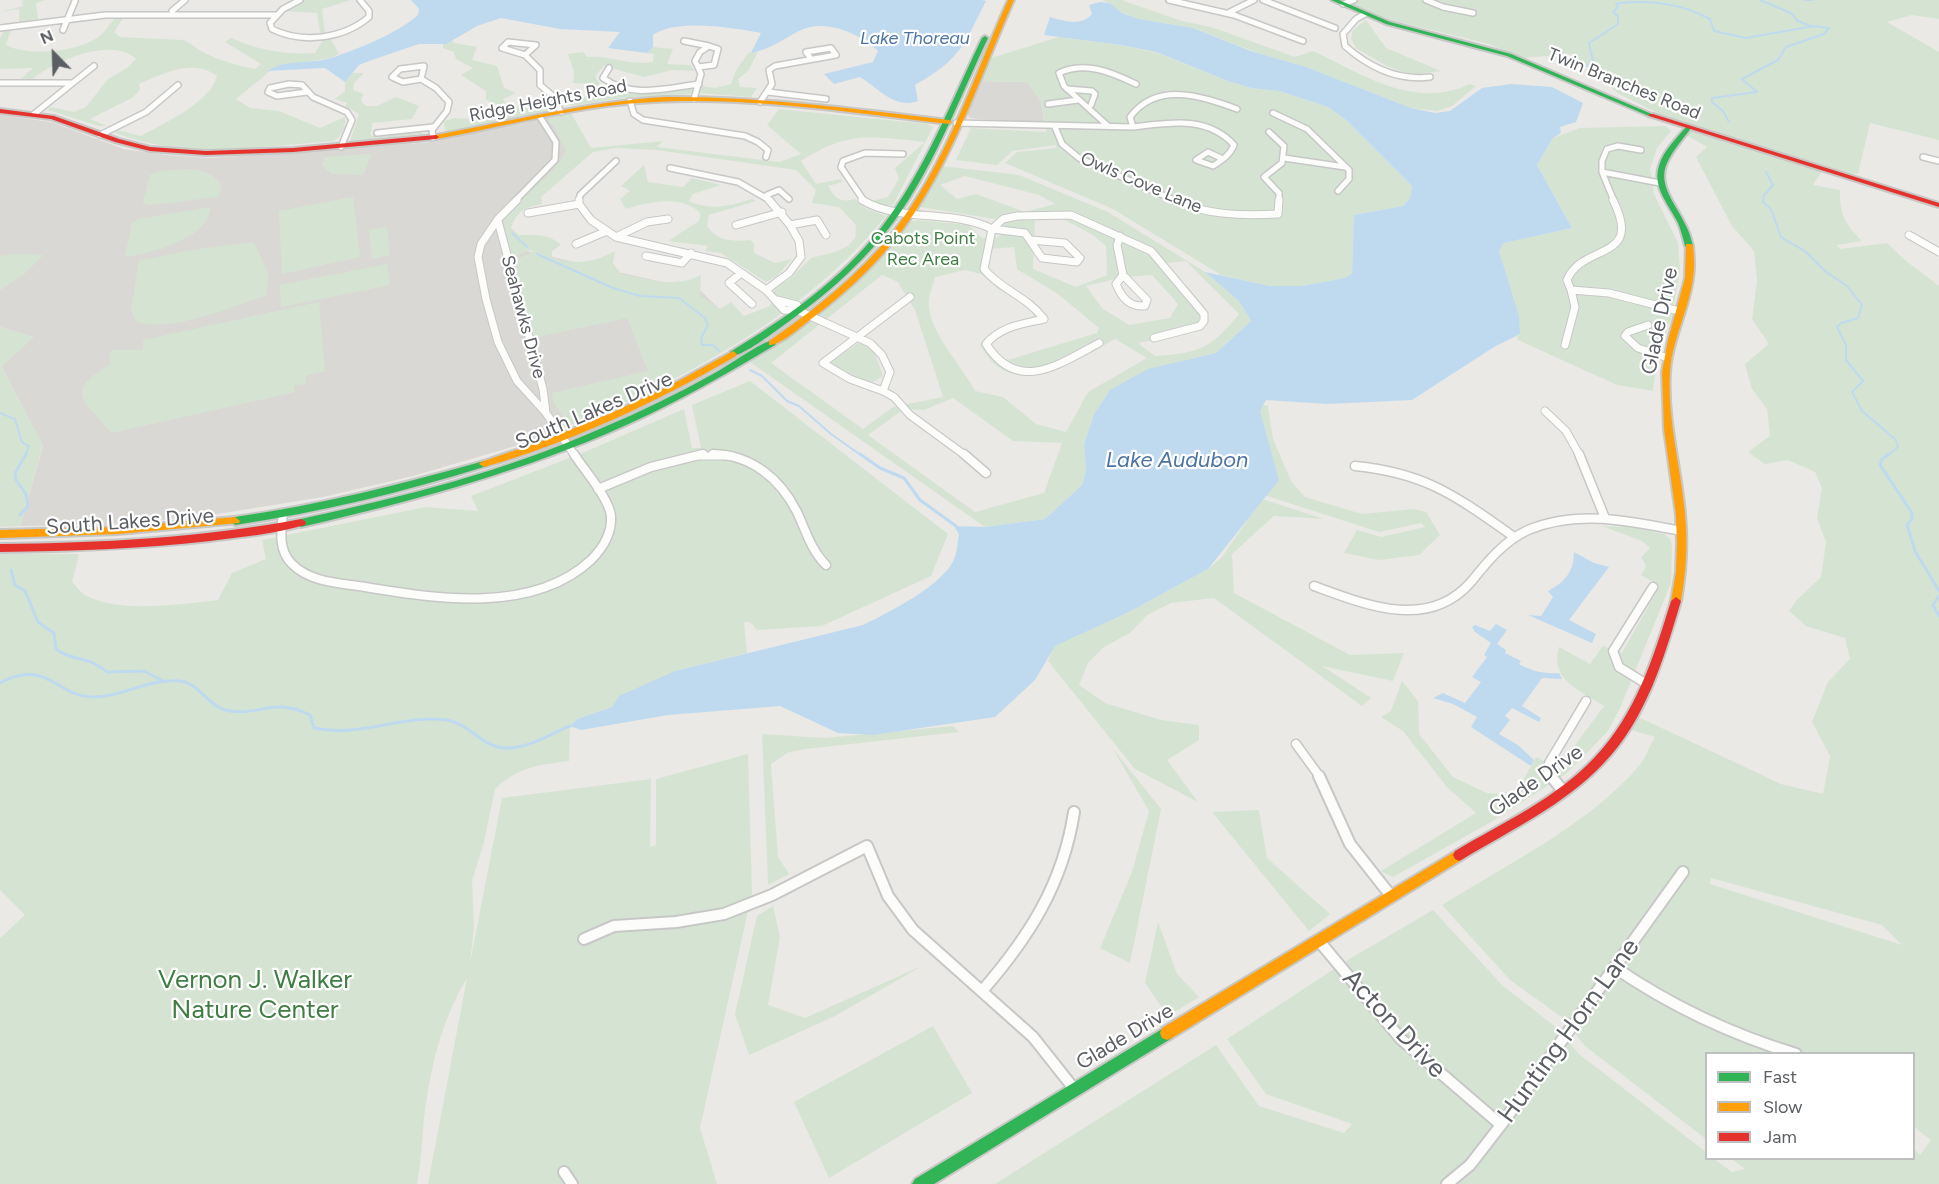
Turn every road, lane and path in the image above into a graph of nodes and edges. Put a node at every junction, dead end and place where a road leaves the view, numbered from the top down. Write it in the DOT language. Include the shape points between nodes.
graph roads {
  1 [pos="184,0"];
  2 [pos="300,0"];
  3 [pos="360,0"];
  4 [pos="1003,0"];
  5 [pos="1011,0"];
  6 [pos="1169,0"];
  7 [pos="1254,0"];
  8 [pos="1263,0"];
  9 [pos="1426,0"];
  10 [pos="75,1"];
  11 [pos="1344,1"];
  12 [pos="172,11"];
  13 [pos="1228,13"];
  14 [pos="1473,13"];
  15 [pos="1365,14"];
  16 [pos="277,15"];
  17 [pos="68,17"];
  18 [pos="0,28"];
  19 [pos="1335,28"];
  20 [pos="63,30"];
  21 [pos="684,41"];
  22 [pos="1303,41"];
  23 [pos="709,46"];
  24 [pos="525,55"];
  25 [pos="811,59"];
  26 [pos="94,66"];
  27 [pos="698,67"];
  28 [pos="609,68"];
  29 [pos="1430,77"];
  30 [pos="421,80"];
  31 [pos="0,83"];
  32 [pos="72,83"];
  33 [pos="699,84"];
  34 [pos="1136,84"];
  35 [pos="178,86"];
  36 [pos="1067,89"];
  37 [pos="307,92"];
  38 [pos="768,92"];
  39 [pos="694,99"];
  40 [pos="826,99"];
  41 [pos="1077,100"];
  42 [pos="630,101"];
  43 [pos="760,102"];
  44 [pos="1048,104"];
  45 [pos="1090,105"];
  46 [pos="1238,109"];
  47 [pos="0,111"];
  48 [pos="561,112"];
  49 [pos="1273,113"];
  50 [pos="34,114"];
  51 [pos="540,117"];
  52 [pos="943,122"];
  53 [pos="956,123"];
  54 [pos="1107,125"];
  55 [pos="1055,127"];
  56 [pos="1133,127"];
  57 [pos="1688,128"];
  58 [pos="1269,132"];
  59 [pos="377,133"];
  60 [pos="433,133"];
  61 [pos="100,135"];
  62 [pos="341,147"];
  63 [pos="1641,150"];
  64 [pos="903,154"];
  65 [pos="766,157"];
  66 [pos="1923,157"];
  67 [pos="1284,158"];
  68 [pos="1224,159"];
  69 [pos="616,161"];
  70 [pos="1939,162"];
  71 [pos="1345,167"];
  72 [pos="670,168"];
  73 [pos="1602,172"];
  74 [pos="1660,183"];
  75 [pos="1338,191"];
  76 [pos="767,195"];
  77 [pos="789,199"];
  78 [pos="579,204"];
  79 [pos="1939,205"];
  80 [pos="897,211"];
  81 [pos="782,212"];
  82 [pos="528,213"];
  83 [pos="910,213"];
  84 [pos="668,219"];
  85 [pos="498,221"];
  86 [pos="736,225"];
  87 [pos="790,225"];
  88 [pos="992,229"];
  89 [pos="607,231"];
  90 [pos="826,235"];
  91 [pos="1909,235"];
  92 [pos="1120,236"];
  93 [pos="616,237"];
  94 [pos="1031,240"];
  95 [pos="576,244"];
  96 [pos="1939,252"];
  97 [pos="691,253"];
  98 [pos="646,256"];
  99 [pos="741,273"];
  100 [pos="1124,275"];
  101 [pos="766,290"];
  102 [pos="1571,290"];
  103 [pos="910,297"];
  104 [pos="752,304"];
  105 [pos="799,311"];
  106 [pos="1679,311"];
  107 [pos="810,316"];
  108 [pos="1648,326"];
  109 [pos="859,338"];
  110 [pos="1154,338"];
  111 [pos="1099,343"];
  112 [pos="1565,345"];
  113 [pos="1668,358"];
  114 [pos="884,391"];
  115 [pos="1545,411"];
  116 [pos="546,413"];
  117 [pos="561,436"];
  118 [pos="568,446"];
  119 [pos="1355,466"];
  120 [pos="986,473"];
  121 [pos="598,489"];
  122 [pos="283,513"];
  123 [pos="1605,518"];
  124 [pos="281,526"];
  125 [pos="1681,531"];
  126 [pos="0,534"];
  127 [pos="1515,537"];
  128 [pos="0,548"];
  129 [pos="826,565"];
  130 [pos="1314,586"];
  131 [pos="1653,587"];
  132 [pos="1645,683"];
  133 [pos="1586,701"];
  134 [pos="1296,744"];
  135 [pos="1563,790"];
  136 [pos="1074,812"];
  137 [pos="1683,872"];
  138 [pos="1391,896"];
  139 [pos="584,939"];
  140 [pos="1319,941"];
  141 [pos="1614,967"];
  142 [pos="982,991"];
  143 [pos="1793,1052"];
  144 [pos="1075,1090"];
  145 [pos="1501,1125"];
  146 [pos="564,1172"];
  147 [pos="572,1184"];
  148 [pos="920,1184"];
  149 [pos="1447,1184"];
  1 -- 12 [label="street"];
  2 -- 16 [label="street"];
  3 -- 16 [label="street" via="369,11 366,21 330,35 303,37 279,33 270,26"];
  4 -- 52 [label="main road, South Lakes Drive"];
  5 -- 53 [label="main road, South Lakes Drive"];
  6 -- 13 [label="street"];
  7 -- 13 [label="street"];
  8 -- 19 [label="street"];
  9 -- 14 [label="street"];
  10 -- 17 [label="street"];
  11 -- 15 [label="main road, Twin Branches Road"];
  12 -- 16 [label="street"];
  12 -- 17 [label="street"];
  13 -- 22 [label="street"];
  15 -- 29 [label="street" via="1343,34 1342,42 1351,52 1402,77"];
  15 -- 57 [label="main road, Twin Branches Road" via="1399,27 1509,55"];
  17 -- 18 [label="street"];
  17 -- 20 [label="street"];
  21 -- 23 [label="street"];
  23 -- 27 [label="street" via="695,61"];
  23 -- 27 [label="street" via="718,49 714,65"];
  24 -- 24 [label="street" via="536,45 512,42 502,48"];
  24 -- 48 [label="street" via="540,70 540,85 554,97"];
  25 -- 25 [label="street" via="806,52 831,48 836,55"];
  25 -- 38 [label="street" via="769,70 772,84"];
  26 -- 32 [label="street"];
  27 -- 33 [label="street"];
  28 -- 33 [label="street" via="603,78 623,90"];
  30 -- 30 [label="street" via="424,66 400,69 392,76 403,82"];
  30 -- 60 [label="street" via="449,102"];
  31 -- 32 [label="street"];
  32 -- 50 [label="street"];
  33 -- 39 [label="street"];
  34 -- 36 [label="street" via="1116,74 1076,67 1063,70 1058,76"];
  35 -- 61 [label="street" via="146,112"];
  36 -- 41 [label="street"];
  36 -- 45 [label="street" via="1092,91 1095,94"];
  37 -- 37 [label="street" via="276,96 268,92 270,88 289,84 302,85"];
  37 -- 62 [label="street" via="347,112 352,120"];
  38 -- 40 [label="street"];
  38 -- 43 [label="street"];
  39 -- 42 [label="main road, Ridge Heights Road"];
  39 -- 43 [label="main road, Ridge Heights Road"];
  41 -- 44 [label="street"];
  41 -- 45 [label="street"];
  42 -- 48 [label="main road, Ridge Heights Road"];
  42 -- 65 [label="street" via="634,114 643,120 741,136 763,145 768,150"];
  43 -- 52 [label="main road, Ridge Heights Road"];
  45 -- 54 [label="street"];
  46 -- 56 [label="street" via="1197,96 1164,95 1133,111"];
  47 -- 50 [label="main road, Ridge Heights Road"];
  48 -- 51 [label="main road, Ridge Heights Road"];
  49 -- 71 [label="street" via="1298,120"];
  50 -- 61 [label="main road, Ridge Heights Road" via="67,121"];
  51 -- 60 [label="main road, Ridge Heights Road"];
  51 -- 85 [label="street, Seahawks Drive" via="556,141 555,160"];
  52 -- 53 [label="main road, Ridge Heights Road"];
  52 -- 80 [label="main road, South Lakes Drive"];
  53 -- 55 [label="street, Ridge Heights Road"];
  53 -- 83 [label="main road, South Lakes Drive"];
  54 -- 55 [label="street, Ridge Heights Road"];
  54 -- 56 [label="street, Ridge Heights Road"];
  55 -- 67 [label="street, Owls Cove Lane" via="1062,144 1079,158 1179,203 1241,216 1278,214 1279,193 1263,177"];
  56 -- 68 [label="street, Ridge Heights Road" via="1193,123 1220,130 1234,145 1232,153"];
  57 -- 74 [label="main road" via="1665,156"];
  57 -- 79 [label="main road, Twin Branches Road"];
  58 -- 67 [label="street" via="1284,146"];
  59 -- 60 [label="street"];
  60 -- 62 [label="main road, Ridge Heights Road"];
  61 -- 62 [label="main road, Ridge Heights Road" via="150,149 226,154"];
  63 -- 73 [label="street" via="1620,145 1607,148"];
  64 -- 80 [label="street" via="876,151 843,161 841,167 866,203"];
  66 -- 70 [label="street"];
  67 -- 71 [label="street"];
  69 -- 78 [label="street" via="583,190"];
  71 -- 75 [label="street" via="1351,177"];
  72 -- 76 [label="street" via="741,183"];
  73 -- 74 [label="street"];
  73 -- 102 [label="street" via="1623,229 1613,246 1568,275"];
  74 -- 106 [label="main road, Glade Drive" via="1692,260 1691,279"];
  76 -- 77 [label="street" via="779,190"];
  76 -- 81 [label="street"];
  78 -- 82 [label="street"];
  78 -- 89 [label="street" via="591,220"];
  80 -- 83 [label="street"];
  80 -- 105 [label="main road, South Lakes Drive" via="851,265"];
  81 -- 86 [label="street"];
  81 -- 87 [label="street"];
  83 -- 88 [label="street" via="976,221"];
  83 -- 107 [label="main road, South Lakes Drive" via="876,258"];
  84 -- 93 [label="street" via="647,222"];
  85 -- 116 [label="street, Seahawks Drive"];
  85 -- 116 [label="street, Seahawks Drive" via="479,249 478,257 500,347 526,392"];
  87 -- 90 [label="street" via="817,220"];
  87 -- 101 [label="street" via="799,241 801,257 789,273"];
  88 -- 92 [label="street" via="1003,219 1017,216 1063,215 1079,217"];
  88 -- 94 [label="street" via="1025,233"];
  88 -- 111 [label="street" via="984,268 993,282 1034,305 1044,319 991,337 986,344 996,361 1016,371 1044,371"];
  89 -- 93 [label="street"];
  89 -- 95 [label="street"];
  91 -- 96 [label="street"];
  92 -- 100 [label="street" via="1117,245"];
  92 -- 110 [label="street" via="1151,251 1204,314 1200,326"];
  93 -- 97 [label="street"];
  94 -- 94 [label="street" via="1042,258 1077,262 1080,258 1062,240"];
  97 -- 98 [label="street" via="682,263"];
  97 -- 99 [label="street" via="727,263"];
  99 -- 101 [label="street"];
  99 -- 104 [label="street" via="729,283"];
  100 -- 100 [label="street" via="1147,300 1145,306 1132,306 1123,298 1116,284"];
  101 -- 105 [label="street" via="787,312"];
  102 -- 106 [label="street" via="1609,293"];
  102 -- 112 [label="street" via="1575,307"];
  103 -- 109 [label="street"];
  105 -- 107 [label="street"];
  105 -- 117 [label="main road, South Lakes Drive" via="685,381"];
  106 -- 113 [label="main road, Glade Drive"];
  107 -- 109 [label="street"];
  107 -- 118 [label="main road, South Lakes Drive" via="767,347 696,388"];
  108 -- 113 [label="street" via="1625,336 1647,352"];
  109 -- 114 [label="street" via="884,358 890,372"];
  109 -- 114 [label="street" via="823,363 850,379"];
  113 -- 125 [label="main road, Glade Drive" via="1666,393"];
  114 -- 120 [label="street" via="896,396 909,414 950,441"];
  115 -- 123 [label="street" via="1559,420 1568,433"];
  116 -- 117 [label="street, Seahawks Drive"];
  117 -- 118 [label="street, Seahawks Drive"];
  117 -- 122 [label="main road, South Lakes Drive" via="430,479"];
  118 -- 121 [label="street, Seahawks Drive"];
  118 -- 124 [label="main road, South Lakes Drive" via="419,495"];
  119 -- 127 [label="street" via="1395,469 1423,477"];
  121 -- 124 [label="street, Seahawks Drive" via="611,515 609,536 600,550 566,579 522,594 419,595 312,576 293,566 285,556"];
  121 -- 129 [label="street" via="686,456 714,453 739,457 761,466 782,487 802,522 812,550"];
  122 -- 124 [label="street, Seahawks Drive"];
  122 -- 126 [label="main road, South Lakes Drive" via="139,531"];
  123 -- 125 [label="street"];
  123 -- 127 [label="street" via="1558,521"];
  124 -- 128 [label="main road, South Lakes Drive" via="134,544"];
  125 -- 132 [label="main road, Glade Drive" via="1681,584"];
  127 -- 130 [label="street" via="1459,594 1436,606 1410,610 1380,608"];
  131 -- 132 [label="street" via="1613,651 1620,669"];
  132 -- 135 [label="main road, Glade Drive" via="1629,722 1612,747"];
  133 -- 135 [label="street" via="1549,763 1548,772"];
  134 -- 138 [label="street" via="1324,783 1360,860"];
  135 -- 138 [label="main road, Glade Drive"];
  136 -- 142 [label="street" via="1068,852 1049,901 1016,951"];
  137 -- 141 [label="street, Hunting Horn Lane"];
  138 -- 140 [label="main road, Glade Drive"];
  139 -- 142 [label="street" via="614,927 676,922 732,911 867,846 888,896 913,930"];
  140 -- 144 [label="main road, Glade Drive"];
  140 -- 145 [label="street, Acton Drive" via="1401,1039"];
  141 -- 143 [label="street" via="1692,1017"];
  141 -- 145 [label="street, Hunting Horn Lane"];
  142 -- 144 [label="street" via="1033,1037"];
  144 -- 148 [label="main road, Glade Drive"];
  145 -- 149 [label="street, Hunting Horn Lane" via="1470,1165"];
  146 -- 147 [label="street"];
}
